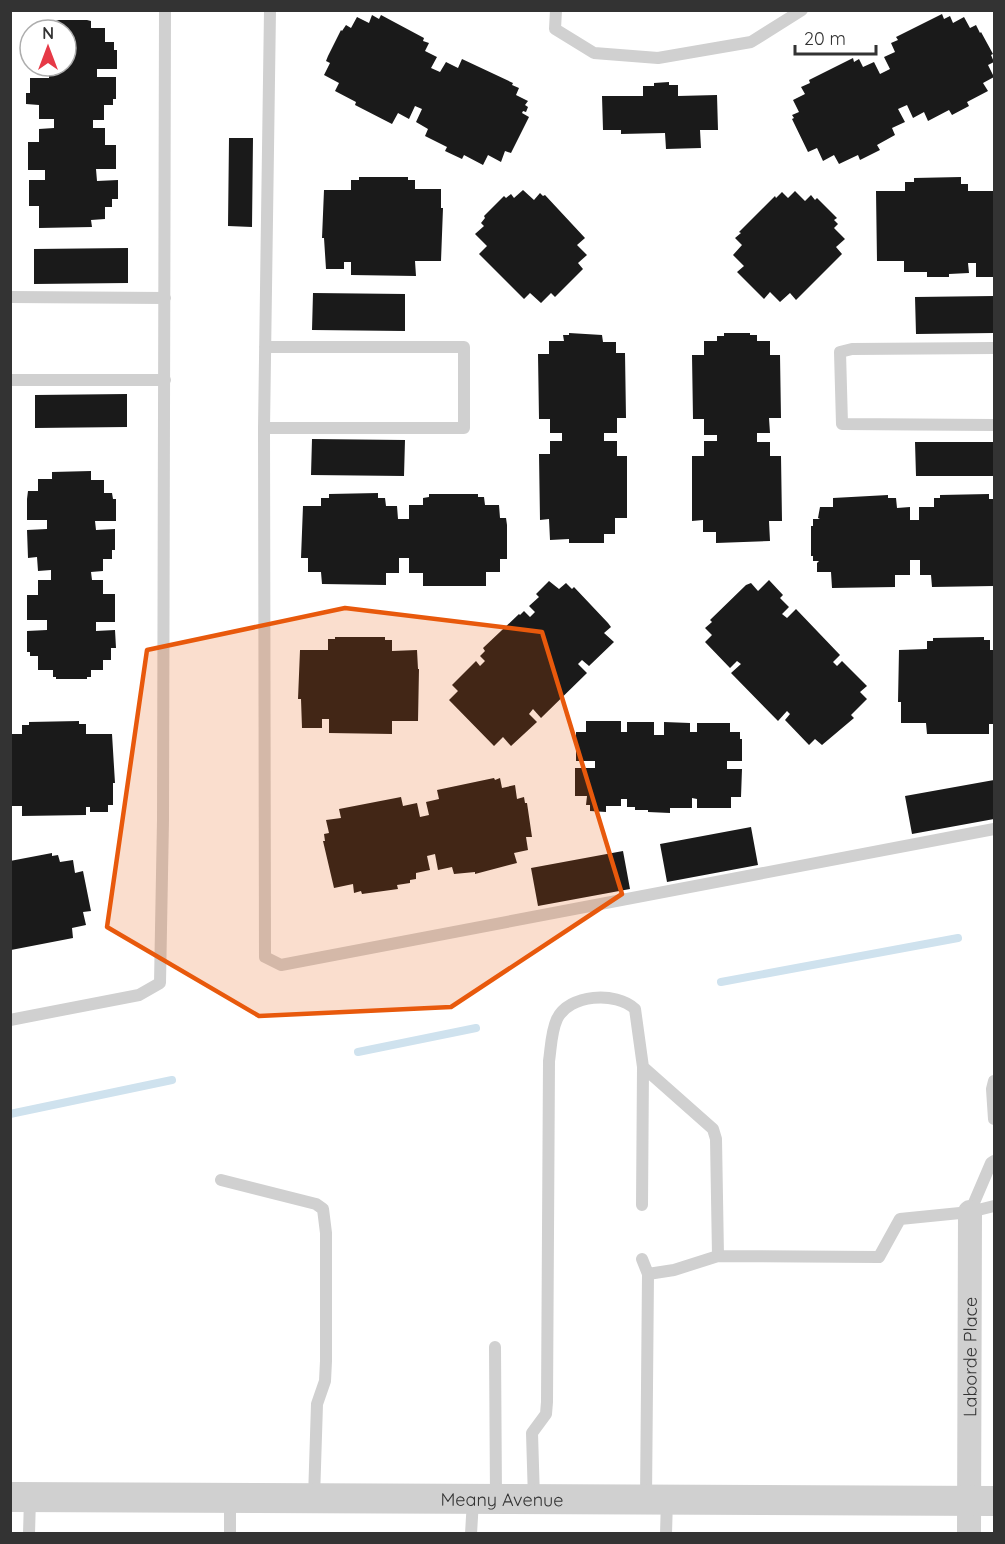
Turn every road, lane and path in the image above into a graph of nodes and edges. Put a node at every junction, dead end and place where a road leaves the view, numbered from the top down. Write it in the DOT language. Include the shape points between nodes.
graph roads {
  1 [pos="165,10"];
  2 [pos="270,10"];
  3 [pos="556,10"];
  4 [pos="802,10"];
  5 [pos="10,297"];
  6 [pos="165,298"];
  7 [pos="265,347"];
  8 [pos="994,348"];
  9 [pos="10,380"];
  10 [pos="165,381"];
  11 [pos="994,425"];
  12 [pos="264,428"];
  13 [pos="994,829"];
  14 [pos="10,1020"];
  15 [pos="643,1067"];
  16 [pos="994,1081"];
  17 [pos="994,1119"];
  18 [pos="994,1161"];
  19 [pos="221,1180"];
  20 [pos="642,1205"];
  21 [pos="994,1206"];
  22 [pos="970,1212"];
  23 [pos="718,1256"];
  24 [pos="642,1259"];
  25 [pos="648,1274"];
  26 [pos="495,1347"];
  27 [pos="20,1497"];
  28 [pos="230,1497"];
  29 [pos="314,1498"];
  30 [pos="484,1498"];
  31 [pos="534,1499"];
  32 [pos="657,1499"];
  33 [pos="981,1501"];
  34 [pos="29,1533"];
  35 [pos="230,1533"];
  36 [pos="471,1533"];
  37 [pos="666,1533"];
  38 [pos="969,1533"];
  1 -- 6 [label="lane"];
  2 -- 7 [label="lane"];
  3 -- 4 [label="lane" via="555,29 594,53 658,58 751,42"];
  5 -- 6 [label="lane"];
  6 -- 10 [label="lane"];
  7 -- 12 [label="lane"];
  7 -- 12 [label="lane" via="464,347 464,428"];
  8 -- 11 [label="lane" via="840,352 842,424"];
  9 -- 10 [label="lane"];
  10 -- 14 [label="lane" via="160,983 139,995"];
  12 -- 13 [label="lane" via="265,957 281,964"];
  15 -- 20 [label="lane"];
  15 -- 23 [label="lane" via="713,1129"];
  15 -- 31 [label="lane" via="635,1009 628,1003 608,997 582,1000 557,1018 549,1061 547,1402 546,1414 532,1433"];
  16 -- 17 [label="lane"];
  18 -- 22 [label="lane"];
  19 -- 29 [label="lane" via="323,1209 326,1361 325,1381 317,1404"];
  21 -- 22 [label="lane"];
  22 -- 23 [label="lane" via="900,1219 879,1257"];
  22 -- 33 [label="street, Laborde Place"];
  23 -- 25 [label="lane"];
  24 -- 25 [label="lane"];
  25 -- 32 [label="lane"];
  26 -- 30 [label="lane"];
  27 -- 28 [label="street, Meany Avenue"];
  27 -- 34 [label="lane"];
  28 -- 29 [label="street, Meany Avenue"];
  28 -- 35 [label="lane"];
  29 -- 30 [label="street, Meany Avenue"];
  30 -- 31 [label="street, Meany Avenue"];
  30 -- 36 [label="lane"];
  31 -- 32 [label="street, Meany Avenue"];
  32 -- 33 [label="street, Meany Avenue"];
  32 -- 37 [label="lane"];
  33 -- 38 [label="street, Laborde Place"];
}
